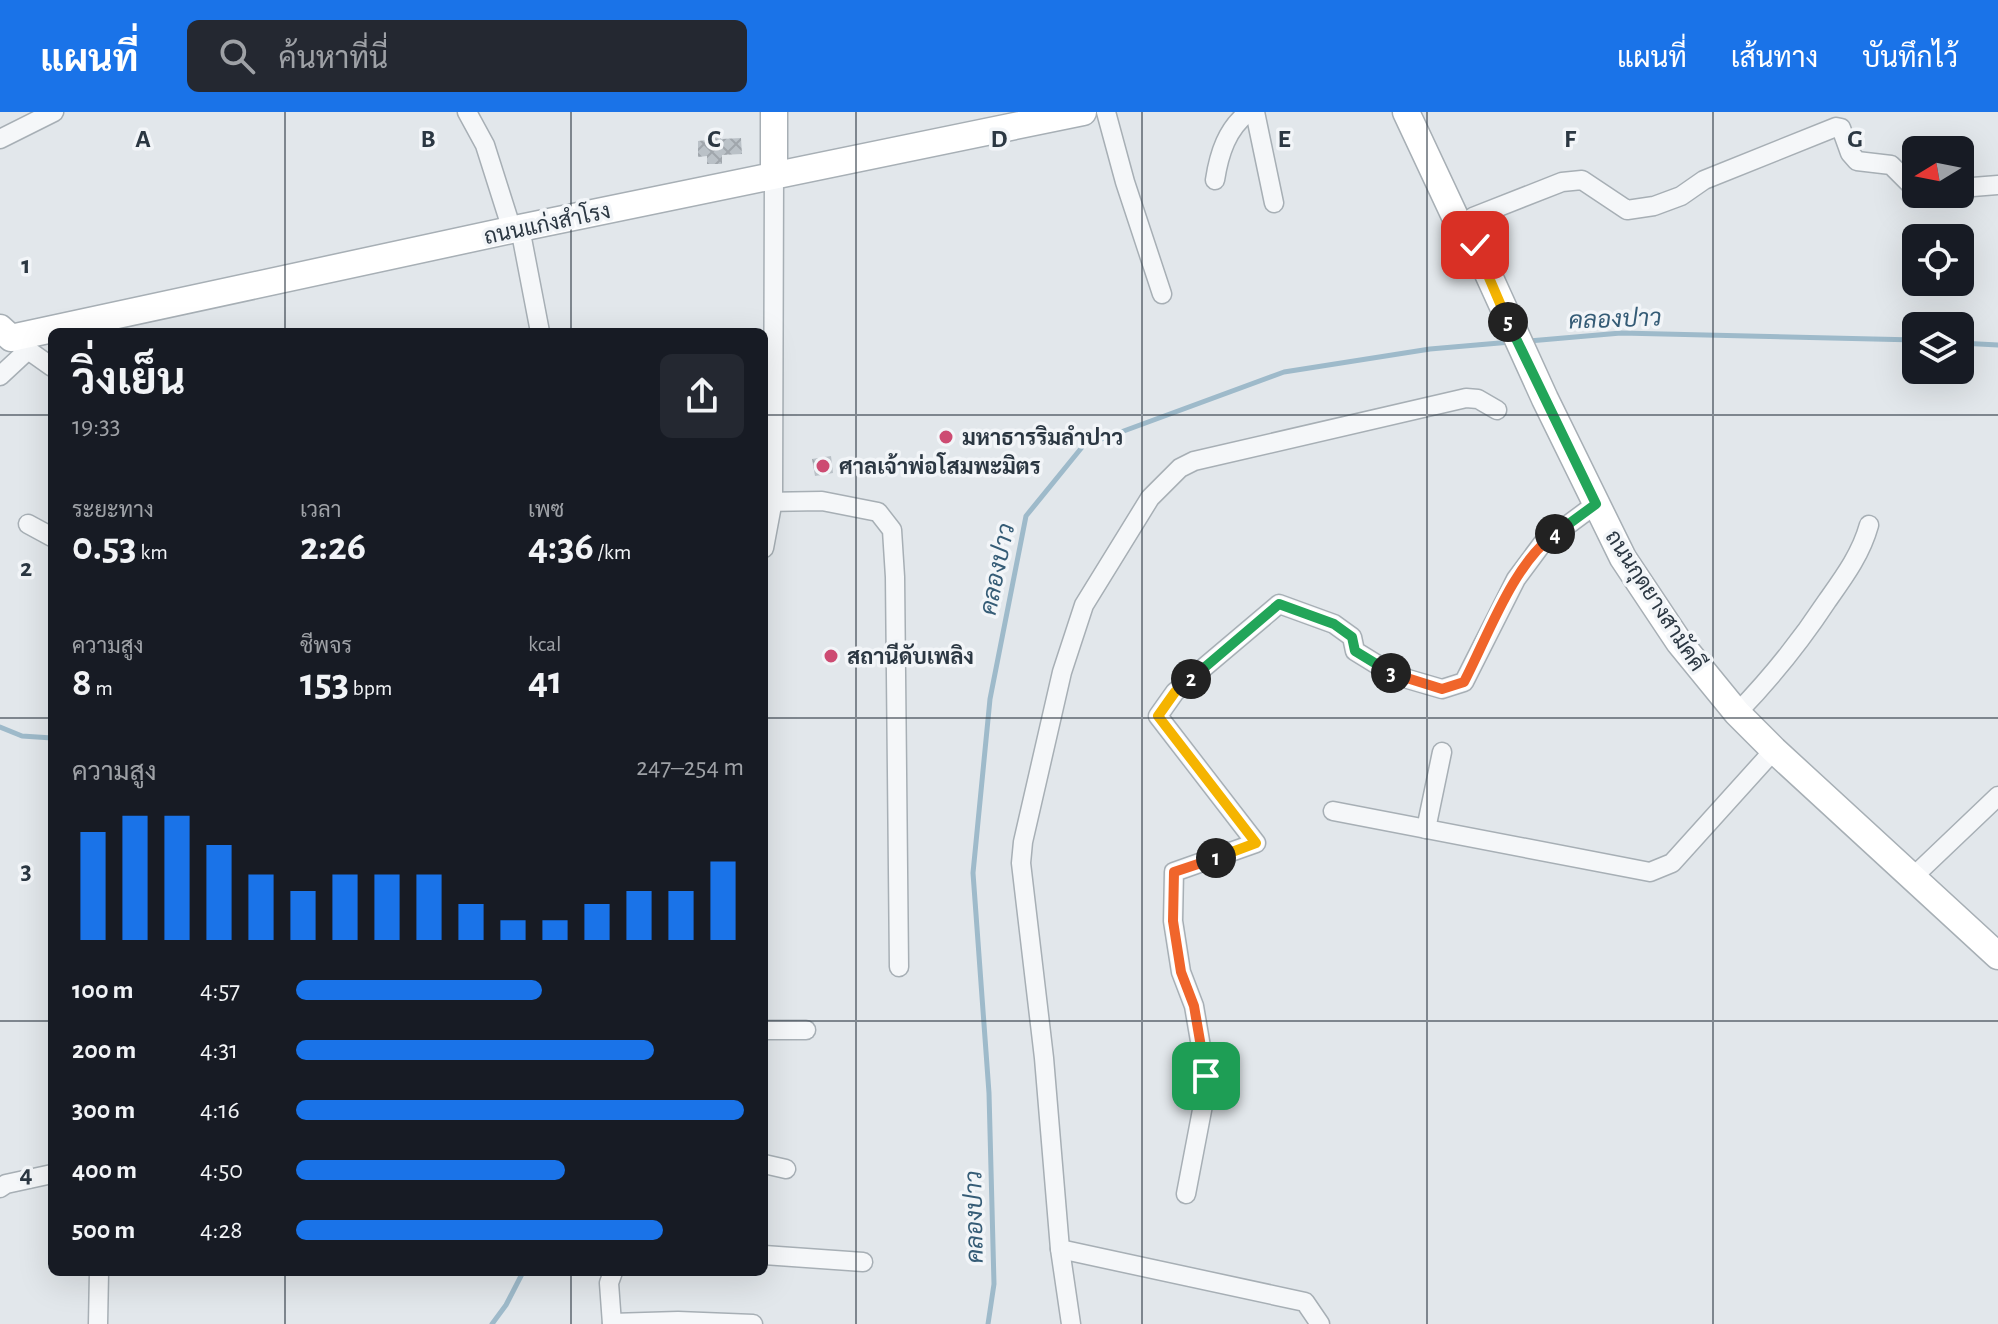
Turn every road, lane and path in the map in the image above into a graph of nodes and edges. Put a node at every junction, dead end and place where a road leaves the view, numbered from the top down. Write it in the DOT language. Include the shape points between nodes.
graph roads {
  1 [pos="54,112"];
  2 [pos="467,112"];
  3 [pos="774,112"];
  4 [pos="1079,112"];
  5 [pos="1106,112"];
  6 [pos="1252,112"];
  7 [pos="1406,112"];
  8 [pos="1423,112"];
  9 [pos="0,139"];
  10 [pos="774,175"];
  11 [pos="1902,176"];
  12 [pos="1215,180"];
  13 [pos="1998,185"];
  14 [pos="1974,187"];
  15 [pos="1274,203"];
  16 [pos="1473,217"];
  17 [pos="516,229"];
  18 [pos="1475,245"];
  19 [pos="1162,294"];
  20 [pos="63,328"];
  21 [pos="539,328"];
  22 [pos="48,331"];
  23 [pos="13,339"];
  24 [pos="48,364"];
  25 [pos="0,376"];
  26 [pos="1497,410"];
  27 [pos="769,501"];
  28 [pos="1596,504"];
  29 [pos="28,524"];
  30 [pos="1869,525"];
  31 [pos="48,535"];
  32 [pos="1737,713"];
  33 [pos="1774,750"];
  34 [pos="1442,752"];
  35 [pos="1998,796"];
  36 [pos="1333,811"];
  37 [pos="1426,829"];
  38 [pos="1913,877"];
  39 [pos="1998,956"];
  40 [pos="899,967"];
  41 [pos="768,1030"];
  42 [pos="806,1030"];
  43 [pos="768,1165"];
  44 [pos="786,1169"];
  45 [pos="48,1175"];
  46 [pos="0,1188"];
  47 [pos="1186,1194"];
  48 [pos="1060,1249"];
  49 [pos="768,1255"];
  50 [pos="863,1262"];
  51 [pos="99,1276"];
  52 [pos="612,1276"];
  53 [pos="612,1323"];
  54 [pos="98,1324"];
  55 [pos="753,1324"];
  56 [pos="1071,1324"];
  57 [pos="1320,1324"];
  1 -- 9 [label="street"];
  2 -- 17 [label="street"];
  3 -- 10 [label="main road"];
  4 -- 10 [label="main road, ถนนแก่งสำโรง"];
  5 -- 19 [label="street"];
  6 -- 12 [label="street" via="1232,128"];
  6 -- 15 [label="street"];
  7 -- 18 [label="main road, ถนนกุดยางสามัคคี" via="1458,223"];
  8 -- 16 [label="main road, ถนนกุดยางสามัคคี"];
  10 -- 17 [label="main road, ถนนแก่งสำโรง"];
  10 -- 27 [label="street"];
  11 -- 16 [label="street" via="1891,165 1857,161 1836,127 1729,169 1654,206 1627,210 1582,180 1562,182"];
  13 -- 14 [label="street"];
  16 -- 18 [label="main road, ถนนกุดยางสามัคคี"];
  17 -- 20 [label="main road, ถนนแก่งสำโรง"];
  17 -- 21 [label="street"];
  18 -- 28 [label="main road, ถนนกุดยางสามัคคี"];
  22 -- 23 [label="main road, ถนนแก่งสำโรง"];
  23 -- 24 [label="street"];
  23 -- 25 [label="street"];
  26 -- 48 [label="street" via="1466,398 1194,461 1150,498 1084,605 1062,672 1021,863"];
  27 -- 40 [label="street" via="822,501 878,512 892,530"];
  28 -- 32 [label="main road, ถนนกุดยางสามัคคี" via="1623,558 1679,642"];
  28 -- 47 [label="street" via="1542,544 1516,579 1464,682 1442,689 1394,675 1355,651 1352,637 1334,624 1279,604 1175,692 1158,716 1256,843 1174,872 1173,921 1206,1076"];
  29 -- 31 [label="street"];
  30 -- 32 [label="street" via="1855,561 1816,617 1774,675"];
  32 -- 33 [label="main road, ถนนกุดยางสามัคคี"];
  33 -- 37 [label="street" via="1672,863 1650,872"];
  33 -- 38 [label="main road, ถนนกุดยางสามัคคี"];
  34 -- 37 [label="street"];
  35 -- 38 [label="street"];
  36 -- 37 [label="street"];
  38 -- 39 [label="main road, ถนนกุดยางสามัคคี"];
  41 -- 42 [label="street"];
  43 -- 44 [label="street"];
  45 -- 46 [label="street"];
  48 -- 56 [label="street"];
  48 -- 57 [label="street" via="1305,1302"];
  49 -- 50 [label="street"];
  51 -- 54 [label="street"];
  52 -- 53 [label="street"];
  53 -- 55 [label="street"];
}
